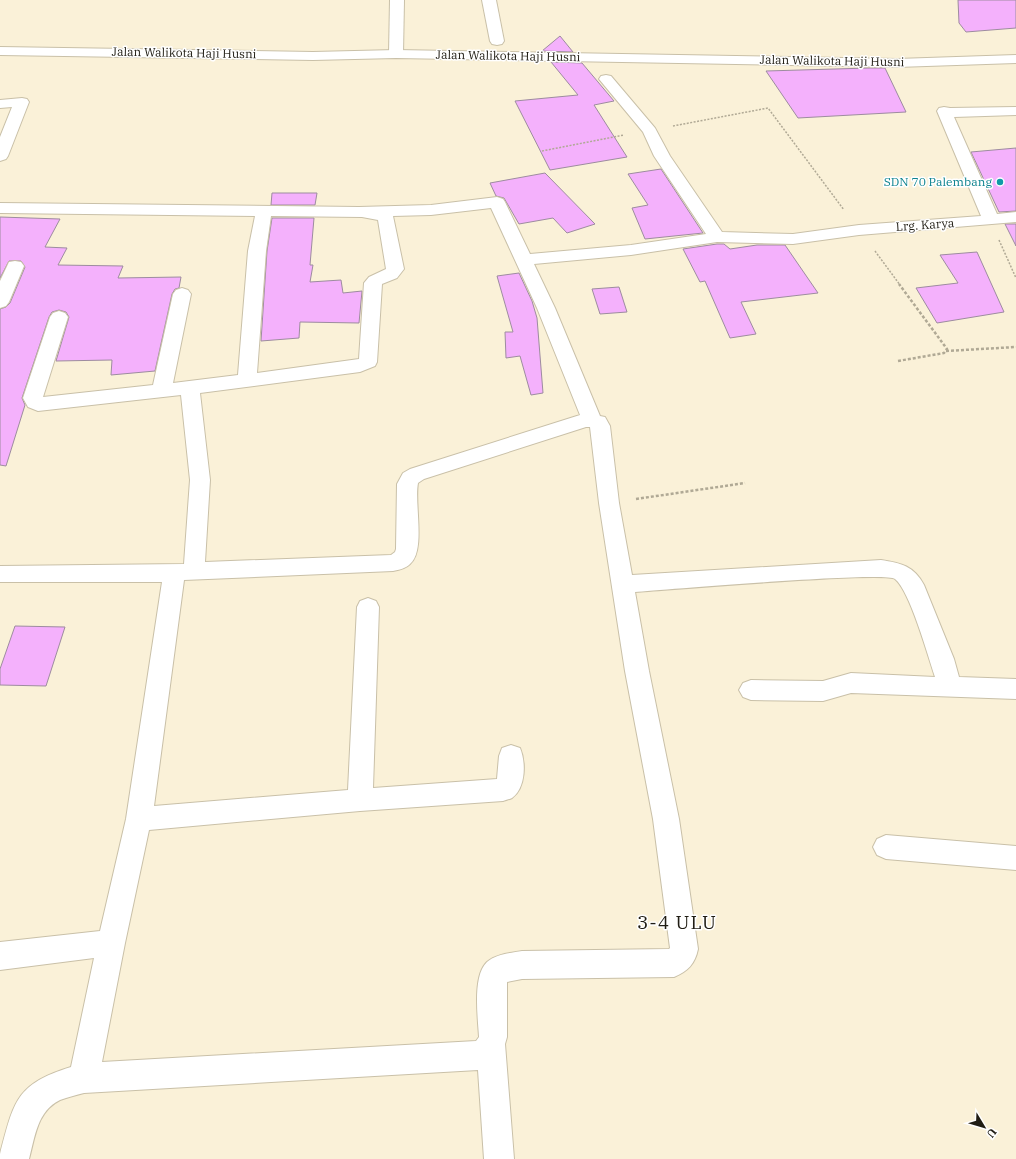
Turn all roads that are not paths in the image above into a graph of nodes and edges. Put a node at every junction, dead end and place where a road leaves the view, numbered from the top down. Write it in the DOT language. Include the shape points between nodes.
graph roads {
  1 [pos="397,0"];
  2 [pos="489,0"];
  3 [pos="0,39"];
  4 [pos="482,41"];
  5 [pos="292,42"];
  6 [pos="330,42"];
  7 [pos="443,42"];
  8 [pos="396,48"];
  9 [pos="0,51"];
  10 [pos="1016,59"];
  11 [pos="606,79"];
  12 [pos="0,104"];
  13 [pos="1016,111"];
  14 [pos="0,156"];
  15 [pos="0,208"];
  16 [pos="264,211"];
  17 [pos="359,212"];
  18 [pos="1016,217"];
  19 [pos="991,220"];
  20 [pos="717,237"];
  21 [pos="524,260"];
  22 [pos="15,266"];
  23 [pos="182,294"];
  24 [pos="0,302"];
  25 [pos="59,317"];
  26 [pos="247,380"];
  27 [pos="190,388"];
  28 [pos="162,390"];
  29 [pos="592,420"];
  30 [pos="184,572"];
  31 [pos="0,574"];
  32 [pos="623,584"];
  33 [pos="368,607"];
  34 [pos="950,687"];
  35 [pos="1016,689"];
  36 [pos="751,690"];
  37 [pos="511,756"];
  38 [pos="360,800"];
  39 [pos="139,819"];
  40 [pos="886,847"];
  41 [pos="1016,858"];
  42 [pos="111,943"];
  43 [pos="0,956"];
  44 [pos="491,1045"];
  45 [pos="84,1078"];
  46 [pos="14,1159"];
  47 [pos="499,1159"];
  1 -- 8 [label="street"];
  2 -- 4 [label="street, Jalan Walikota Haji Husni" via="502,41"];
  3 -- 5 [label="street, Jalan Walikota Haji Husni"];
  6 -- 8 [label="street, Jalan Walikota Haji Husni"];
  7 -- 8 [label="street, Jalan Walikota Haji Husni"];
  8 -- 9 [label="street, Jalan Walikota Haji Husni" via="313,56"];
  8 -- 10 [label="street, Jalan Walikota Haji Husni" via="897,63"];
  11 -- 20 [label="street" via="650,131 662,156"];
  12 -- 14 [label="street" via="22,102"];
  13 -- 19 [label="street" via="944,112"];
  15 -- 16 [label="street"];
  16 -- 17 [label="street"];
  16 -- 26 [label="street" via="256,250"];
  17 -- 21 [label="street" via="431,210 497,202"];
  17 -- 26 [label="street" via="386,218 395,269 392,274 373,283 368,362 360,366"];
  18 -- 19 [label="street, Lrg. Karya"];
  19 -- 20 [label="street, Lrg. Karya" via="859,230 793,239"];
  20 -- 21 [label="street, Lrg. Karya" via="631,250"];
  21 -- 29 [label="street"];
  22 -- 24 [label="street"];
  23 -- 28 [label="street"];
  25 -- 28 [label="street" via="33,398 35,402 38,404"];
  26 -- 27 [label="street"];
  27 -- 28 [label="street"];
  27 -- 30 [label="street" via="200,480"];
  29 -- 30 [label="street" via="585,420 410,478 407,484 407,549 401,560"];
  29 -- 32 [label="street" via="600,426 609,503"];
  30 -- 31 [label="street"];
  30 -- 39 [label="street"];
  32 -- 34 [label="street" via="817,571 881,568 894,570 909,578 913,584"];
  32 -- 44 [label="street" via="666,818 683,955 674,963 522,965 500,969 495,974 492,986"];
  33 -- 38 [label="street"];
  34 -- 35 [label="street"];
  34 -- 36 [label="street" via="851,683 823,691"];
  37 -- 38 [label="street" via="510,782 503,790"];
  38 -- 39 [label="street"];
  39 -- 42 [label="street"];
  40 -- 41 [label="street"];
  42 -- 43 [label="street"];
  42 -- 45 [label="street"];
  44 -- 45 [label="street" via="482,1055"];
  44 -- 47 [label="street"];
  45 -- 46 [label="street" via="50,1090 31,1104"];
}
